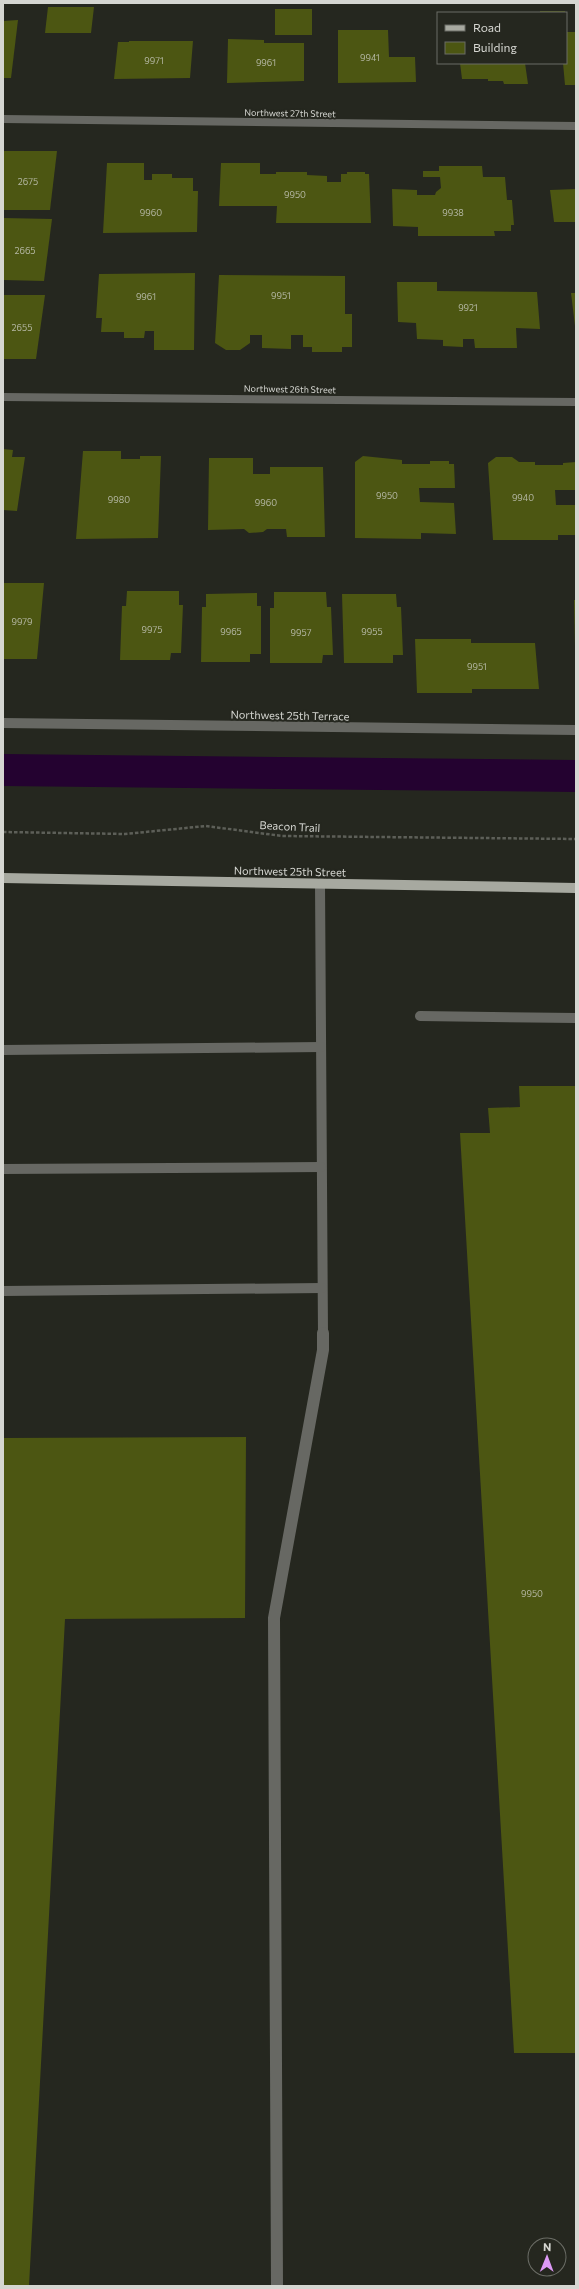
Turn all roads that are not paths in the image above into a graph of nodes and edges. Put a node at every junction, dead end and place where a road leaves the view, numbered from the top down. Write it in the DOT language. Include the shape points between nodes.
graph roads {
  1 [pos="3,119"];
  2 [pos="576,126"];
  3 [pos="3,397"];
  4 [pos="576,402"];
  5 [pos="3,723"];
  6 [pos="576,730"];
  7 [pos="3,878"];
  8 [pos="320,884"];
  9 [pos="576,888"];
  10 [pos="420,1016"];
  11 [pos="576,1018"];
  12 [pos="320,1047"];
  13 [pos="3,1050"];
  14 [pos="321,1167"];
  15 [pos="3,1169"];
  16 [pos="322,1288"];
  17 [pos="3,1291"];
  18 [pos="277,2286"];
  1 -- 2 [label="street, Northwest 27th Street"];
  3 -- 4 [label="street, Northwest 26th Street"];
  5 -- 6 [label="street, Northwest 25th Terrace"];
  7 -- 8 [label="main road, Northwest 25th Street"];
  8 -- 9 [label="main road, Northwest 25th Street"];
  8 -- 12 [label="street"];
  10 -- 11 [label="street"];
  12 -- 13 [label="street"];
  12 -- 14 [label="street"];
  14 -- 15 [label="street"];
  14 -- 16 [label="street"];
  16 -- 17 [label="street"];
  16 -- 18 [label="street" via="323,1350 274,1618"];
}
